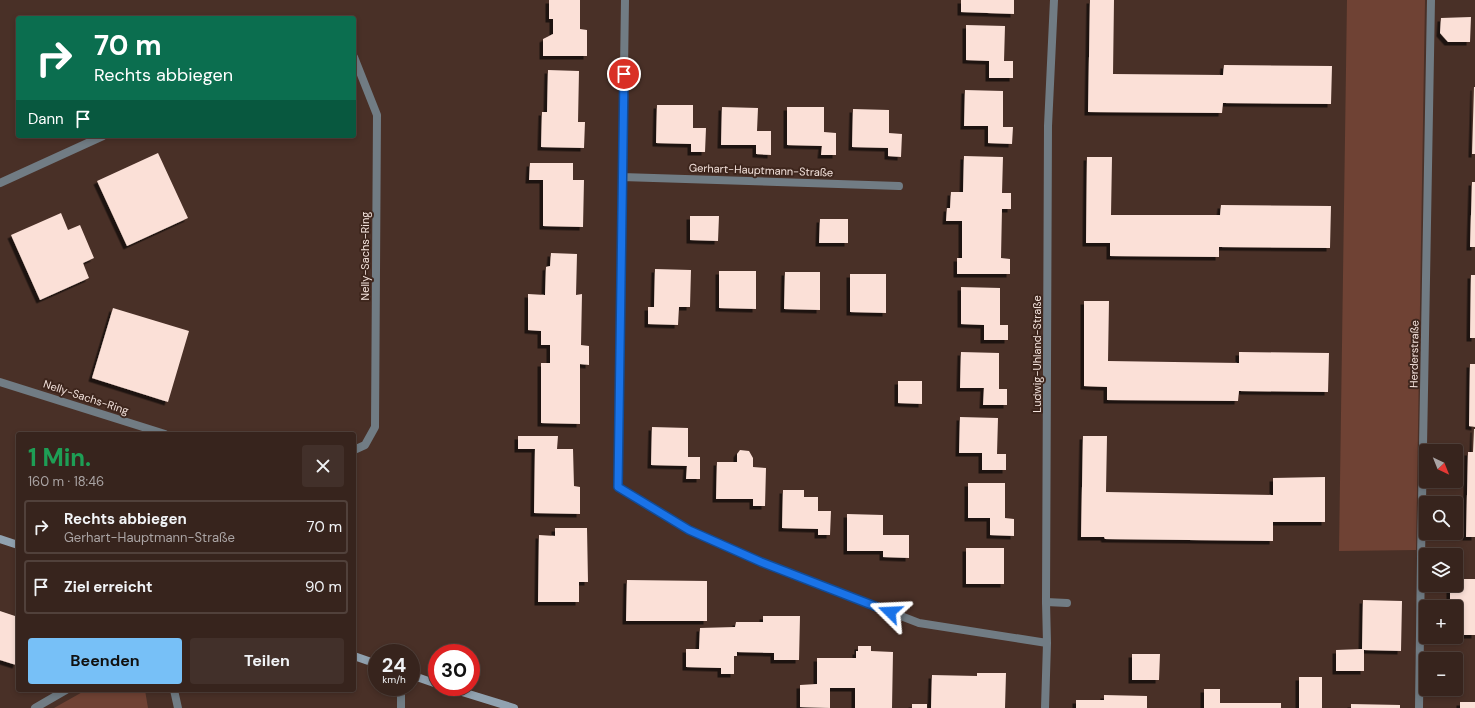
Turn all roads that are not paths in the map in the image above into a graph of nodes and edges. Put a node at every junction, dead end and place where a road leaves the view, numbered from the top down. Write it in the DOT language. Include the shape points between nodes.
graph roads {
  1 [pos="625,0"];
  2 [pos="1054,0"];
  3 [pos="1431,0"];
  4 [pos="356,62"];
  5 [pos="99,138"];
  6 [pos="622,177"];
  7 [pos="0,183"];
  8 [pos="899,186"];
  9 [pos="0,382"];
  10 [pos="159,432"];
  11 [pos="356,449"];
  12 [pos="0,539"];
  13 [pos="16,544"];
  14 [pos="1046,602"];
  15 [pos="1067,603"];
  16 [pos="1047,643"];
  17 [pos="356,657"];
  18 [pos="368,661"];
  19 [pos="63,692"];
  20 [pos="174,692"];
  21 [pos="401,696"];
  22 [pos="475,696"];
  23 [pos="35,708"];
  24 [pos="178,708"];
  25 [pos="401,708"];
  26 [pos="514,708"];
  27 [pos="1045,708"];
  28 [pos="1419,708"];
  1 -- 6 [label="street"];
  2 -- 14 [label="street, Ludwig-Uhland-Straße" via="1048,134"];
  3 -- 28 [label="street, Herderstraße"];
  4 -- 11 [label="street, Nelly-Sachs-Ring" via="377,115 377,123 374,426 365,445"];
  5 -- 7 [label="street"];
  6 -- 8 [label="street, Gerhart-Hauptmann-Straße"];
  6 -- 16 [label="street" via="618,487 689,530 761,562 919,623"];
  9 -- 10 [label="street, Nelly-Sachs-Ring"];
  12 -- 13 [label="street"];
  14 -- 15 [label="street"];
  14 -- 16 [label="street, Ludwig-Uhland-Straße"];
  16 -- 27 [label="street, Ludwig-Uhland-Straße"];
  17 -- 18 [label="street"];
  19 -- 23 [label="street"];
  20 -- 24 [label="street"];
  21 -- 25 [label="street"];
  22 -- 26 [label="street"];
}
